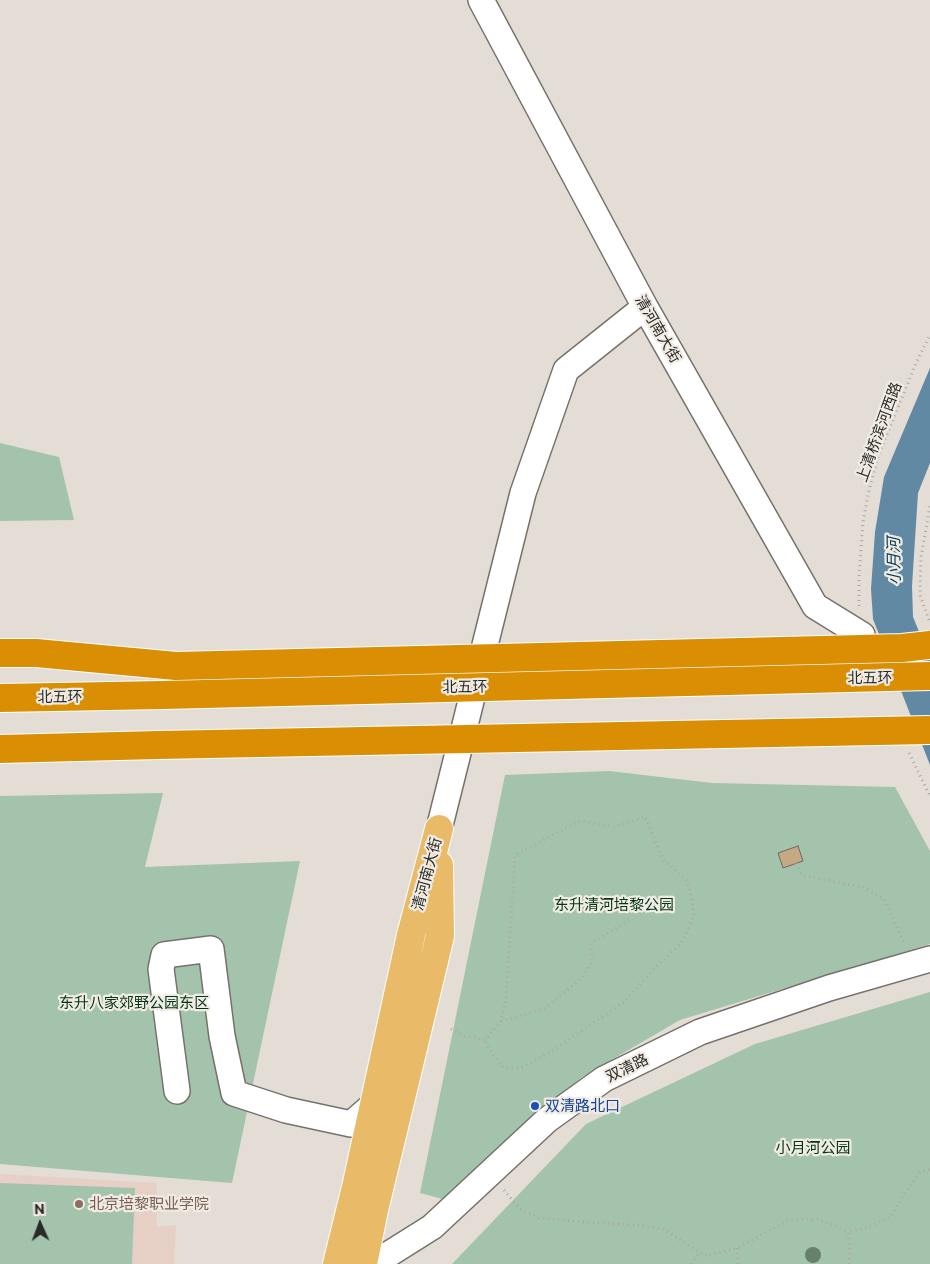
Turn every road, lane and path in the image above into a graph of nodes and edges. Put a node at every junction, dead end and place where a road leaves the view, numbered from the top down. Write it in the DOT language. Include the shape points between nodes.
graph roads {
  1 [pos="481,0"];
  2 [pos="645,308"];
  3 [pos="930,335"];
  4 [pos="930,506"];
  5 [pos="930,623"];
  6 [pos="862,635"];
  7 [pos="930,645"];
  8 [pos="0,653"];
  9 [pos="930,676"];
  10 [pos="0,698"];
  11 [pos="930,730"];
  12 [pos="782,733"];
  13 [pos="917,747"];
  14 [pos="0,749"];
  15 [pos="930,796"];
  16 [pos="439,829"];
  17 [pos="795,864"];
  18 [pos="630,920"];
  19 [pos="921,961"];
  20 [pos="501,1021"];
  21 [pos="451,1029"];
  22 [pos="485,1040"];
  23 [pos="177,1091"];
  24 [pos="374,1104"];
  25 [pos="930,1168"];
  26 [pos="490,1172"];
  27 [pos="848,1232"];
  28 [pos="737,1248"];
  29 [pos="700,1252"];
  30 [pos="337,1264"];
  31 [pos="363,1264"];
  32 [pos="373,1264"];
  33 [pos="691,1264"];
  34 [pos="738,1264"];
  35 [pos="849,1264"];
  1 -- 2 [label="street, 清河南大街"];
  2 -- 6 [label="street, 清河南大街" via="815,606"];
  2 -- 16 [label="street" via="566,370 523,493"];
  3 -- 6 [label="path, 上清桥滨河西路" via="878,457 869,490 859,577"];
  4 -- 5 [label="path" via="920,557 920,595"];
  7 -- 8 [label="highway, bridge" via="176,666 36,653"];
  9 -- 10 [label="highway, 北五环, bridge"];
  11 -- 12 [label="highway, bridge"];
  12 -- 13 [label="highway, bridge"];
  12 -- 14 [label="highway, bridge"];
  13 -- 15 [label="path"];
  16 -- 24 [label="main road, 清河南大街" via="411,935"];
  16 -- 31 [label="main road, 清河南大街" via="440,936"];
  17 -- 19 [label="path" via="804,876 863,887 884,899"];
  18 -- 20 [label="path" via="591,943 592,962 581,979 544,1010"];
  19 -- 26 [label="street, 双清路" via="700,1032 604,1079 547,1120"];
  20 -- 22 [label="path"];
  20 -- 22 [label="path" via="506,999 515,855 580,821 614,827 645,817 663,859 687,881 694,915 683,941 624,1002 554,1050 521,1068 504,1068"];
  21 -- 22 [label="path"];
  23 -- 24 [label="street" via="161,969 164,955 211,949 222,1036 234,1092 286,1110 351,1124"];
  24 -- 30 [label="main road, 清河南大街"];
  25 -- 27 [label="path" via="920,1172 891,1217"];
  26 -- 29 [label="path" via="520,1209 539,1218 665,1230"];
  26 -- 32 [label="street, 双清路" via="432,1227"];
  27 -- 28 [label="path" via="819,1219 789,1220"];
  27 -- 35 [label="path"];
  28 -- 29 [label="path" via="706,1256"];
  28 -- 34 [label="path"];
  29 -- 33 [label="path"];
}
